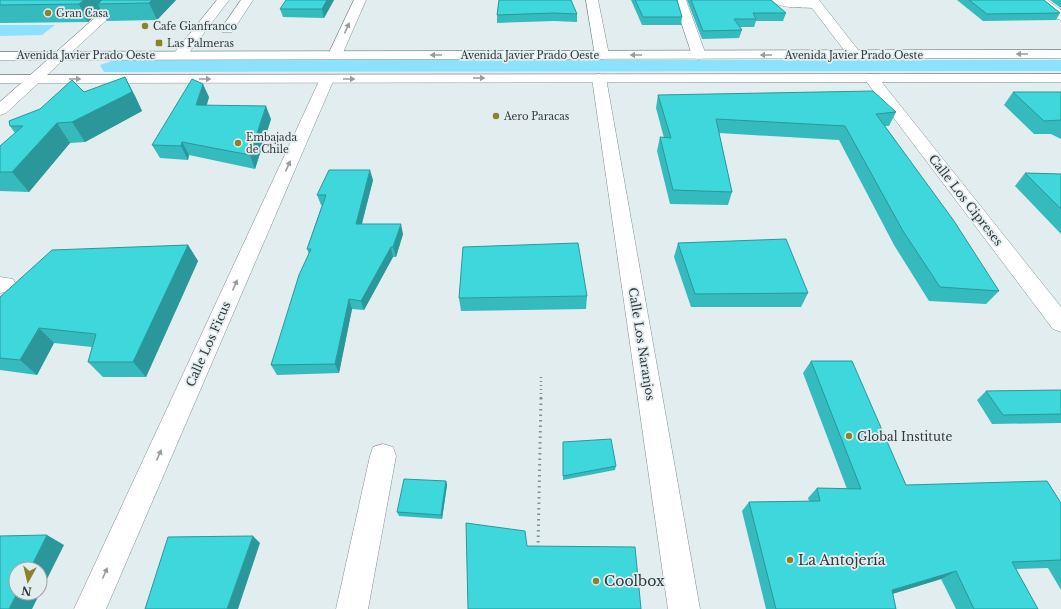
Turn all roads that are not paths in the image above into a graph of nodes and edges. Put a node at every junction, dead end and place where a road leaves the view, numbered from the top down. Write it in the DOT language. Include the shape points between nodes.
graph roads {
  1 [pos="122,0"];
  2 [pos="248,0"];
  3 [pos="360,0"];
  4 [pos="592,0"];
  5 [pos="680,0"];
  6 [pos="777,0"];
  7 [pos="1039,0"];
  8 [pos="221,2"];
  9 [pos="814,2"];
  10 [pos="1061,16"];
  11 [pos="227,29"];
  12 [pos="1061,54"];
  13 [pos="61,55"];
  14 [pos="180,55"];
  15 [pos="335,55"];
  16 [pos="602,55"];
  17 [pos="699,55"];
  18 [pos="854,55"];
  19 [pos="0,56"];
  20 [pos="599,78"];
  21 [pos="871,78"];
  22 [pos="1061,78"];
  23 [pos="0,79"];
  24 [pos="36,79"];
  25 [pos="327,79"];
  26 [pos="0,110"];
  27 [pos="1061,323"];
  28 [pos="383,456"];
  29 [pos="90,609"];
  30 [pos="352,609"];
  31 [pos="684,609"];
  1 -- 13 [label="main road"];
  2 -- 8 [label="main road"];
  2 -- 11 [label="main road"];
  15 -- 3 [label="main road, one-way"];
  4 -- 16 [label="main road"];
  5 -- 17 [label="main road"];
  6 -- 9 [label="main road" via="787,3"];
  7 -- 10 [label="main road"];
  8 -- 14 [label="main road"];
  9 -- 18 [label="main road"];
  12 -- 18 [label="main road, Avenida Javier Prado Oeste, one-way"];
  13 -- 14 [label="main road, Avenida Javier Prado Oeste"];
  13 -- 19 [label="main road, Avenida Javier Prado Oeste"];
  13 -- 24 [label="main road"];
  14 -- 15 [label="main road, Avenida Javier Prado Oeste"];
  16 -- 15 [label="main road, Avenida Javier Prado Oeste, one-way"];
  17 -- 16 [label="main road, Avenida Javier Prado Oeste, one-way"];
  18 -- 17 [label="main road, Avenida Javier Prado Oeste, one-way"];
  20 -- 21 [label="main road, Avenida Javier Prado Oeste"];
  25 -- 20 [label="main road, Avenida Javier Prado Oeste, one-way"];
  20 -- 31 [label="main road, Calle Los Naranjos"];
  21 -- 22 [label="main road, Avenida Javier Prado Oeste"];
  21 -- 27 [label="main road, Calle Los Cipreses"];
  23 -- 24 [label="main road, Avenida Javier Prado Oeste"];
  24 -- 25 [label="main road, Avenida Javier Prado Oeste, one-way"];
  24 -- 26 [label="main road"];
  29 -- 25 [label="main road, Calle Los Ficus, one-way"];
  28 -- 30 [label="main road"];
}
